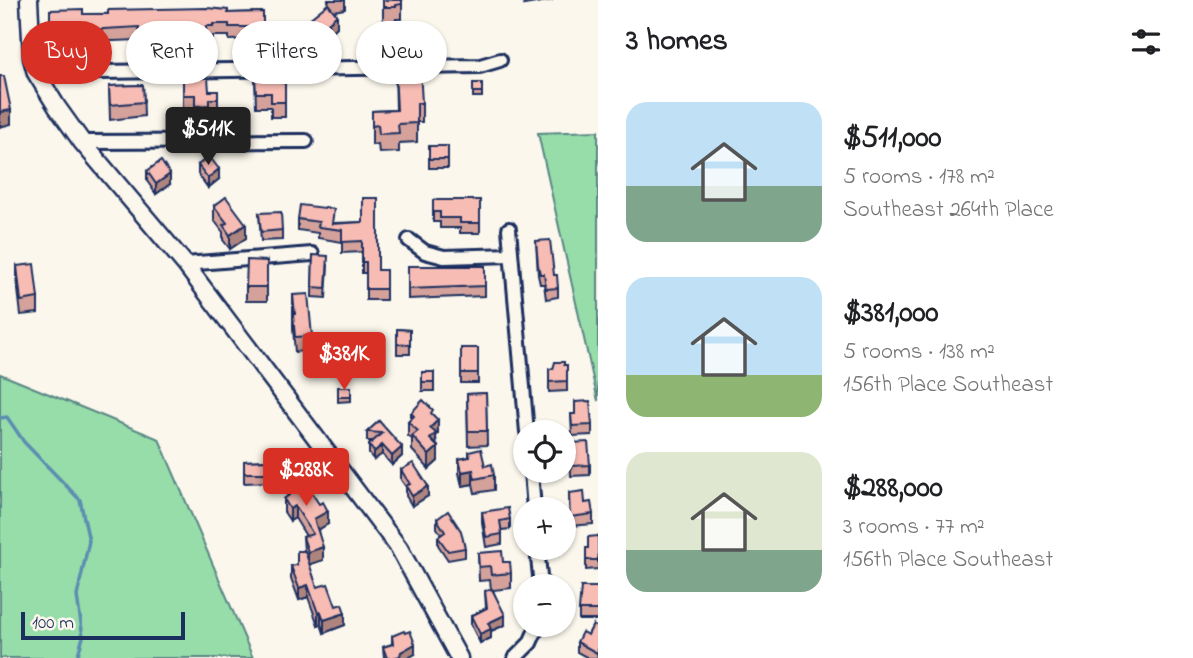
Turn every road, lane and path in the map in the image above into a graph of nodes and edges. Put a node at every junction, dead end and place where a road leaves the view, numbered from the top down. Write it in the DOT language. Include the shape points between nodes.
graph roads {
  1 [pos="29,0"];
  2 [pos="30,21"];
  3 [pos="500,60"];
  4 [pos="112,72"];
  5 [pos="43,84"];
  6 [pos="306,141"];
  7 [pos="82,142"];
  8 [pos="509,229"];
  9 [pos="409,240"];
  10 [pos="312,254"];
  11 [pos="511,255"];
  12 [pos="185,264"];
  13 [pos="526,420"];
  14 [pos="533,637"];
  15 [pos="459,658"];
  16 [pos="515,658"];
  1 -- 2 [label="street"];
  3 -- 4 [label="street" via="480,66"];
  5 -- 7 [label="street"];
  6 -- 7 [label="street"];
  7 -- 12 [label="street"];
  8 -- 11 [label="street"];
  9 -- 11 [label="street" via="425,252 444,257"];
  10 -- 12 [label="street"];
  11 -- 13 [label="street"];
  12 -- 15 [label="street" via="399,548"];
  14 -- 16 [label="street"];
}
